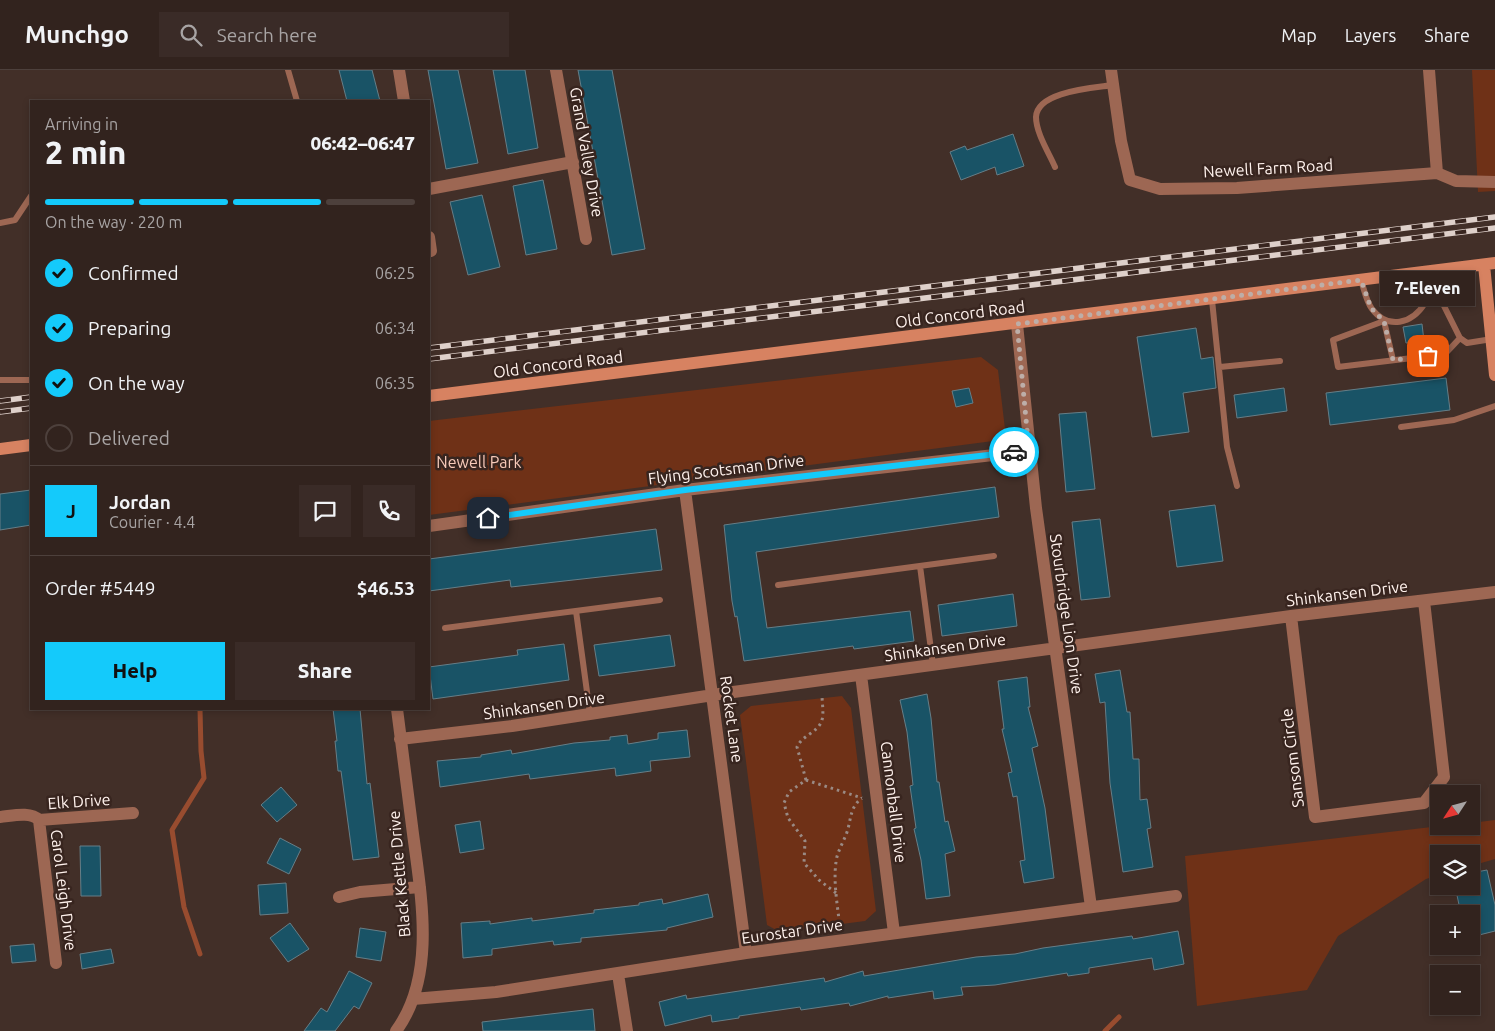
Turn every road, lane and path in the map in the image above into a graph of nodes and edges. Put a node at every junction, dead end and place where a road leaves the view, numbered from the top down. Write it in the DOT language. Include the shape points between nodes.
graph roads {
  1 [pos="288,70"];
  2 [pos="399,70"];
  3 [pos="556,70"];
  4 [pos="1111,70"];
  5 [pos="1429,70"];
  6 [pos="1114,89"];
  7 [pos="297,100"];
  8 [pos="404,100"];
  9 [pos="572,162"];
  10 [pos="1055,167"];
  11 [pos="1437,173"];
  12 [pos="1495,182"];
  13 [pos="430,189"];
  14 [pos="30,198"];
  15 [pos="0,223"];
  16 [pos="586,239"];
  17 [pos="430,244"];
  18 [pos="431,251"];
  19 [pos="1490,264"];
  20 [pos="1436,270"];
  21 [pos="1361,280"];
  22 [pos="1212,300"];
  23 [pos="1427,302"];
  24 [pos="1384,321"];
  25 [pos="1017,324"];
  26 [pos="1460,338"];
  27 [pos="1492,339"];
  28 [pos="1393,360"];
  29 [pos="1280,361"];
  30 [pos="1220,367"];
  31 [pos="1495,375"];
  32 [pos="0,380"];
  33 [pos="30,380"];
  34 [pos="430,396"];
  35 [pos="1495,406"];
  36 [pos="1401,427"];
  37 [pos="30,445"];
  38 [pos="0,449"];
  39 [pos="1029,451"];
  40 [pos="1237,486"];
  41 [pos="685,490"];
  42 [pos="430,526"];
  43 [pos="994,556"];
  44 [pos="920,566"];
  45 [pos="778,585"];
  46 [pos="1495,592"];
  47 [pos="660,600"];
  48 [pos="1424,601"];
  49 [pos="576,611"];
  50 [pos="1291,616"];
  51 [pos="445,628"];
  52 [pos="1055,648"];
  53 [pos="933,666"];
  54 [pos="861,675"];
  55 [pos="712,695"];
  56 [pos="822,695"];
  57 [pos="397,710"];
  58 [pos="590,715"];
  59 [pos="400,739"];
  60 [pos="806,780"];
  61 [pos="133,813"];
  62 [pos="0,817"];
  63 [pos="39,820"];
  64 [pos="420,887"];
  65 [pos="836,893"];
  66 [pos="1176,896"];
  67 [pos="339,897"];
  68 [pos="1091,907"];
  69 [pos="840,929"];
  70 [pos="894,932"];
  71 [pos="746,953"];
  72 [pos="56,963"];
  73 [pos="618,974"];
  74 [pos="413,999"];
  75 [pos="396,1031"];
  76 [pos="627,1031"];
  1 -- 7 [label="lane"];
  2 -- 8 [label="street"];
  3 -- 9 [label="street, Grand Valley Drive"];
  4 -- 6 [label="street"];
  5 -- 11 [label="street"];
  6 -- 10 [label="lane" via="1063,94 1042,104 1036,118"];
  6 -- 11 [label="street, Newell Farm Road" via="1130,180 1160,189 1237,188"];
  9 -- 13 [label="street"];
  9 -- 16 [label="street, Grand Valley Drive"];
  11 -- 12 [label="street, Newell Farm Road" via="1456,181"];
  14 -- 15 [label="lane" via="15,220"];
  17 -- 18 [label="street"];
  19 -- 20 [label="street, Old Concord Road"];
  19 -- 27 [label="street"];
  20 -- 21 [label="street, Old Concord Road"];
  20 -- 23 [label="lane"];
  21 -- 22 [label="street, Old Concord Road"];
  21 -- 24 [label="lane" via="1371,308"];
  22 -- 25 [label="street, Old Concord Road"];
  22 -- 30 [label="lane"];
  23 -- 24 [label="lane" via="1408,320 1396,324"];
  23 -- 26 [label="lane" via="1442,302"];
  24 -- 28 [label="lane"];
  24 -- 28 [label="lane" via="1333,340 1338,367"];
  25 -- 34 [label="street, Old Concord Road"];
  25 -- 39 [label="street, Stourbridge Lion Drive"];
  26 -- 27 [label="lane" via="1467,343"];
  26 -- 28 [label="lane" via="1445,354"];
  27 -- 31 [label="street"];
  29 -- 30 [label="lane"];
  30 -- 40 [label="lane" via="1228,447"];
  32 -- 33 [label="lane"];
  35 -- 36 [label="lane" via="1454,420"];
  37 -- 38 [label="street"];
  39 -- 41 [label="street, Flying Scotsman Drive"];
  39 -- 52 [label="street, Stourbridge Lion Drive"];
  41 -- 42 [label="street, Flying Scotsman Drive"];
  41 -- 55 [label="street, Rocket Lane"];
  43 -- 44 [label="lane"];
  44 -- 45 [label="lane"];
  44 -- 53 [label="lane"];
  46 -- 48 [label="street, Shinkansen Drive"];
  47 -- 49 [label="lane"];
  48 -- 50 [label="street, Shinkansen Drive"];
  48 -- 50 [label="street, Sansom Circle" via="1444,777 1424,803 1315,817"];
  49 -- 51 [label="lane"];
  49 -- 58 [label="lane"];
  50 -- 52 [label="street, Shinkansen Drive"];
  52 -- 53 [label="street, Shinkansen Drive"];
  52 -- 68 [label="street, Stourbridge Lion Drive"];
  53 -- 54 [label="street, Shinkansen Drive"];
  54 -- 55 [label="street, Shinkansen Drive"];
  54 -- 70 [label="street, Cannonball Drive"];
  55 -- 58 [label="street, Shinkansen Drive"];
  55 -- 71 [label="street, Rocket Lane"];
  56 -- 60 [label="path" via="821,721 797,748"];
  57 -- 59 [label="street, Black Kettle Drive"];
  58 -- 59 [label="street, Shinkansen Drive"];
  59 -- 64 [label="street, Black Kettle Drive"];
  60 -- 65 [label="path" via="789,792 784,804 785,812 805,841 804,863"];
  60 -- 65 [label="path" via="862,798 851,813 836,861"];
  61 -- 63 [label="street, Elk Drive"];
  62 -- 63 [label="street, Elk Drive" via="26,815"];
  63 -- 72 [label="street, Carol Leigh Drive"];
  64 -- 67 [label="street"];
  64 -- 74 [label="street, Black Kettle Drive" via="423,937"];
  65 -- 69 [label="path"];
  66 -- 68 [label="street, Eurostar Drive"];
  68 -- 70 [label="street, Eurostar Drive"];
  70 -- 71 [label="street, Eurostar Drive"];
  71 -- 73 [label="street, Eurostar Drive"];
  73 -- 74 [label="street, Eurostar Drive" via="496,992"];
  73 -- 76 [label="street"];
  74 -- 75 [label="street, Black Kettle Drive"];
}
